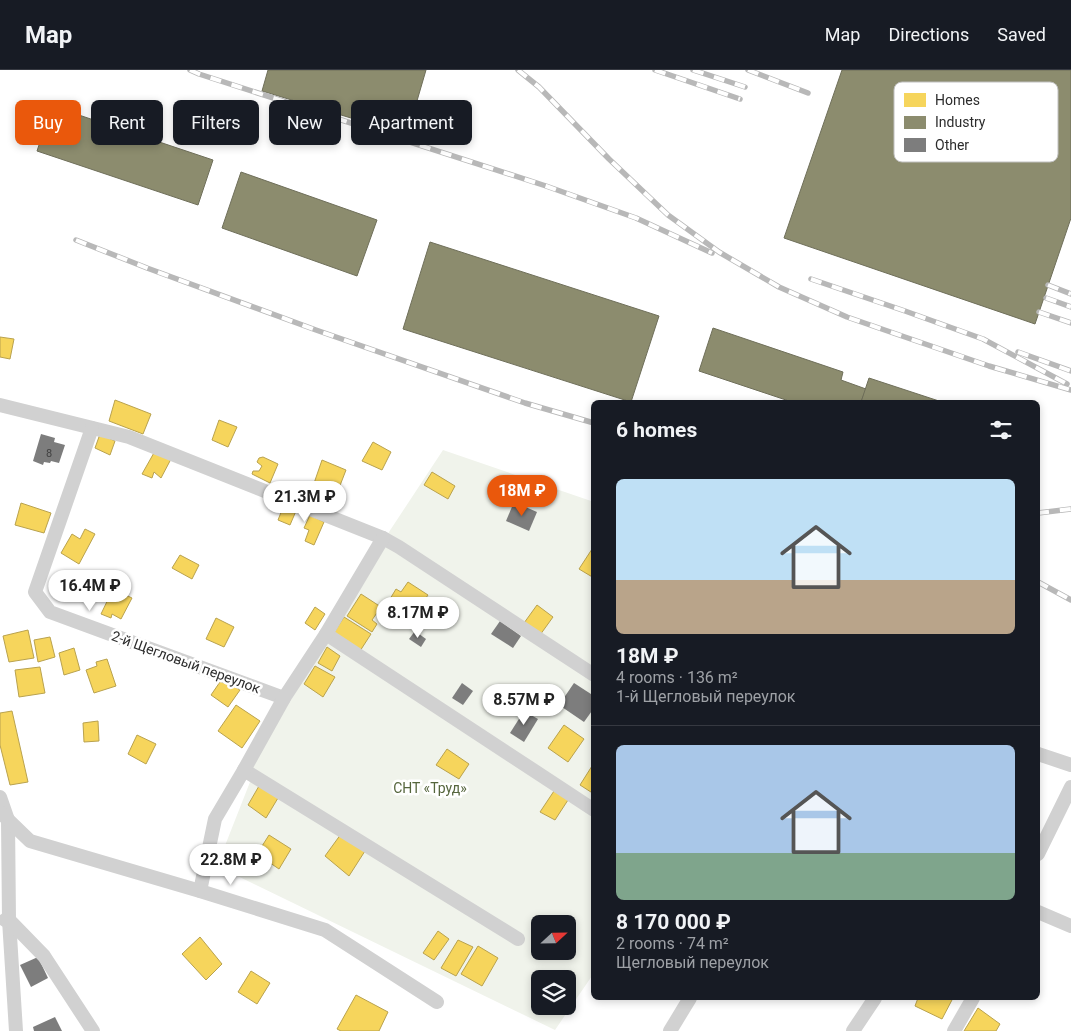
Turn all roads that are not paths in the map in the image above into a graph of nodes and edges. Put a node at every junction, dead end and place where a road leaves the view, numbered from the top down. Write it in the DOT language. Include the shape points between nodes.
graph roads {
  1 [pos="0,405"];
  2 [pos="92,428"];
  3 [pos="383,538"];
  4 [pos="326,634"];
  5 [pos="591,673"];
  6 [pos="284,698"];
  7 [pos="1040,755"];
  8 [pos="1071,765"];
  9 [pos="244,770"];
  10 [pos="1071,788"];
  11 [pos="0,796"];
  12 [pos="591,808"];
  13 [pos="1066,809"];
  14 [pos="4,816"];
  15 [pos="1040,851"];
  16 [pos="200,891"];
  17 [pos="1040,913"];
  18 [pos="5,920"];
  19 [pos="1071,926"];
  20 [pos="518,938"];
  21 [pos="689,1000"];
  22 [pos="875,1000"];
  23 [pos="972,1000"];
  24 [pos="438,1002"];
  25 [pos="16,1031"];
  26 [pos="93,1031"];
  27 [pos="670,1031"];
  28 [pos="853,1031"];
  29 [pos="954,1031"];
  1 -- 2 [label="street"];
  2 -- 3 [label="street" via="129,437"];
  2 -- 6 [label="street, 2-й Щегловый переулок" via="35,592 50,612"];
  3 -- 4 [label="street"];
  3 -- 5 [label="street"];
  4 -- 6 [label="street"];
  4 -- 12 [label="street"];
  6 -- 9 [label="street"];
  7 -- 8 [label="street"];
  9 -- 16 [label="street" via="215,819"];
  9 -- 20 [label="street"];
  10 -- 13 [label="street"];
  11 -- 14 [label="street"];
  13 -- 15 [label="street"];
  14 -- 16 [label="street" via="30,842"];
  14 -- 18 [label="street"];
  16 -- 24 [label="street" via="326,930"];
  17 -- 19 [label="street"];
  18 -- 25 [label="street"];
  18 -- 26 [label="street" via="44,956"];
  21 -- 27 [label="street"];
  22 -- 28 [label="street"];
  23 -- 29 [label="street"];
}
